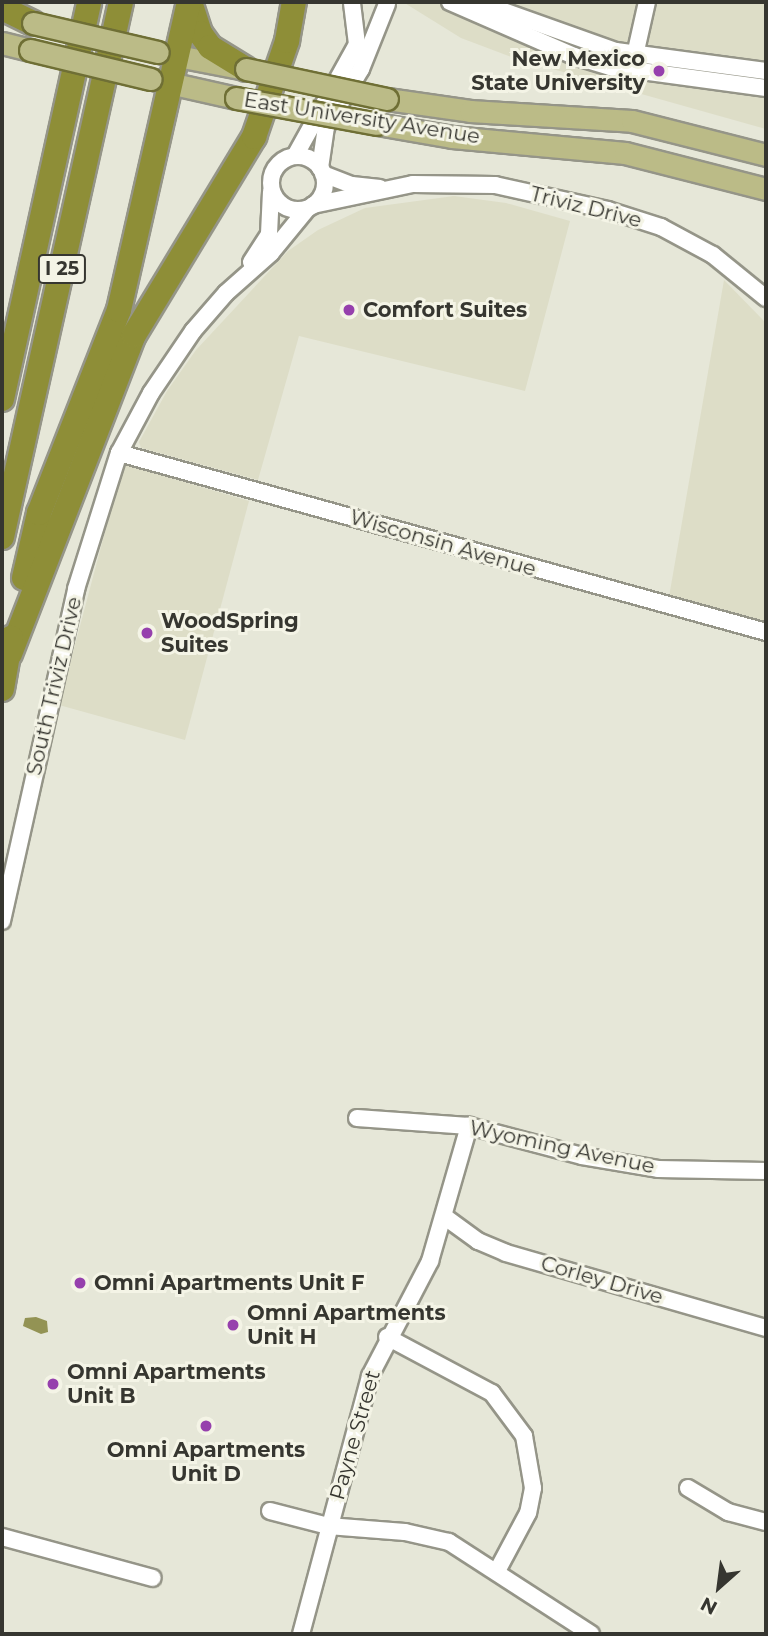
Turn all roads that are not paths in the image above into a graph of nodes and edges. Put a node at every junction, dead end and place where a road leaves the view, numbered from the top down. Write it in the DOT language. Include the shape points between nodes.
graph roads {
  1 [pos="89,2"];
  2 [pos="121,2"];
  3 [pos="190,2"];
  4 [pos="294,2"];
  5 [pos="351,2"];
  6 [pos="450,2"];
  7 [pos="478,2"];
  8 [pos="493,2"];
  9 [pos="647,2"];
  10 [pos="389,3"];
  11 [pos="2,8"];
  12 [pos="2,15"];
  13 [pos="33,23"];
  14 [pos="533,23"];
  15 [pos="2,43"];
  16 [pos="167,54"];
  17 [pos="634,62"];
  18 [pos="246,69"];
  19 [pos="766,71"];
  20 [pos="160,81"];
  21 [pos="766,88"];
  22 [pos="766,155"];
  23 [pos="295,156"];
  24 [pos="321,171"];
  25 [pos="270,186"];
  26 [pos="390,188"];
  27 [pos="766,189"];
  28 [pos="310,207"];
  29 [pos="240,281"];
  30 [pos="765,300"];
  31 [pos="2,398"];
  32 [pos="119,453"];
  33 [pos="2,537"];
  34 [pos="766,632"];
  35 [pos="9,654"];
  36 [pos="2,689"];
  37 [pos="2,921"];
  38 [pos="357,1118"];
  39 [pos="469,1126"];
  40 [pos="766,1171"];
  41 [pos="445,1217"];
  42 [pos="766,1328"];
  43 [pos="387,1338"];
  44 [pos="688,1488"];
  45 [pos="270,1511"];
  46 [pos="766,1522"];
  47 [pos="328,1526"];
  48 [pos="2,1537"];
  49 [pos="497,1571"];
  50 [pos="153,1578"];
  51 [pos="301,1634"];
  52 [pos="591,1634"];
  1 -- 31 [label="highway, I 25"];
  2 -- 33 [label="highway, I 25"];
  3 -- 16 [label="highway"];
  3 -- 18 [label="highway" via="206,41"];
  4 -- 35 [label="highway" via="287,41 254,138 134,335"];
  5 -- 10 [label="street" via="370,7"];
  5 -- 23 [label="street" via="358,23 356,44"];
  6 -- 17 [label="street" via="574,56"];
  7 -- 14 [label="street"];
  8 -- 14 [label="street"];
  9 -- 17 [label="street"];
  10 -- 24 [label="street" via="361,69 326,127"];
  11 -- 13 [label="highway"];
  12 -- 13 [label="main road, East University Avenue"];
  13 -- 16 [label="main road, East University Avenue, bridge"];
  14 -- 17 [label="street"];
  15 -- 20 [label="main road, East University Avenue, bridge"];
  16 -- 18 [label="main road, East University Avenue"];
  16 -- 20 [label="highway"];
  17 -- 19 [label="street"];
  17 -- 21 [label="street"];
  18 -- 22 [label="main road, East University Avenue, bridge" via="387,99 470,111 632,121"];
  20 -- 27 [label="main road, East University Avenue, bridge" via="452,137 625,153"];
  20 -- 35 [label="highway" via="119,310 39,513"];
  23 -- 24 [label="street" via="309,159"];
  23 -- 25 [label="street" via="276,166"];
  24 -- 26 [label="street, Triviz Drive" via="352,185"];
  24 -- 28 [label="street" via="324,188"];
  25 -- 28 [label="street" via="286,208"];
  25 -- 29 [label="street" via="269,234"];
  26 -- 28 [label="street, Triviz Drive"];
  26 -- 30 [label="street, Triviz Drive" via="438,182 484,184 626,215 706,251"];
  28 -- 29 [label="street"];
  29 -- 32 [label="street" via="176,354"];
  32 -- 34 [label="street, Wisconsin Avenue"];
  32 -- 37 [label="street, South Triviz Drive" via="76,590"];
  35 -- 36 [label="highway"];
  38 -- 39 [label="street, Wyoming Avenue"];
  39 -- 40 [label="street, Wyoming Avenue" via="582,1156 659,1169"];
  39 -- 41 [label="street, Payne Street"];
  41 -- 42 [label="street, Corley Drive" via="478,1241 506,1253"];
  41 -- 43 [label="street, Payne Street" via="415,1292"];
  43 -- 47 [label="street, Payne Street" via="370,1376"];
  43 -- 49 [label="street" via="492,1393 524,1436 533,1488 528,1513"];
  44 -- 46 [label="street" via="728,1512"];
  45 -- 47 [label="street"];
  47 -- 49 [label="street" via="431,1536 466,1550"];
  47 -- 51 [label="street, Payne Street"];
  48 -- 50 [label="street"];
  49 -- 52 [label="street"];
}
